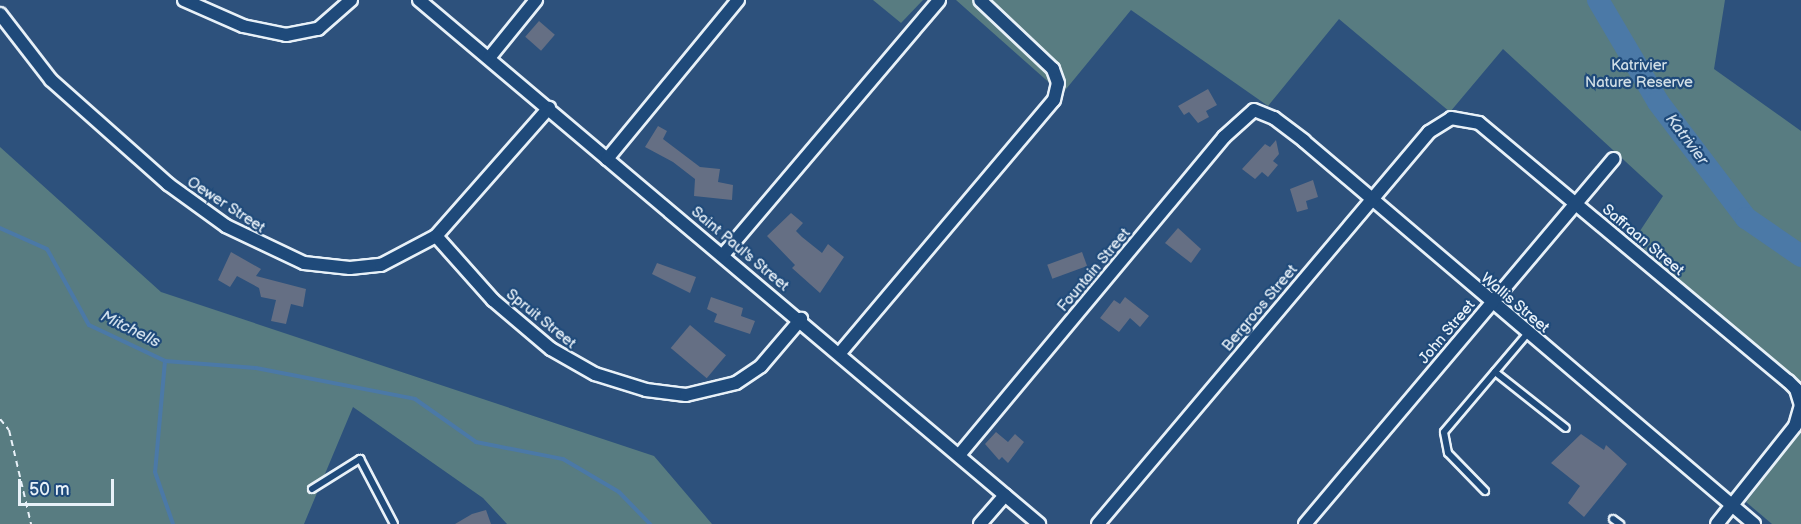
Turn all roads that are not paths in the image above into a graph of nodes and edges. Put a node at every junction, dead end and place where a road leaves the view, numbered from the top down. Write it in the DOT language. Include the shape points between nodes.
graph roads {
  1 [pos="184,0"];
  2 [pos="351,0"];
  3 [pos="419,0"];
  4 [pos="536,0"];
  5 [pos="738,0"];
  6 [pos="939,0"];
  7 [pos="980,0"];
  8 [pos="0,14"];
  9 [pos="489,58"];
  10 [pos="549,108"];
  11 [pos="1254,110"];
  12 [pos="1451,118"];
  13 [pos="607,159"];
  14 [pos="1613,159"];
  15 [pos="1372,199"];
  16 [pos="1575,203"];
  17 [pos="436,236"];
  18 [pos="723,255"];
  19 [pos="1491,302"];
  20 [pos="801,319"];
  21 [pos="1528,333"];
  22 [pos="840,353"];
  23 [pos="1495,372"];
  24 [pos="1801,405"];
  25 [pos="1566,428"];
  26 [pos="960,454"];
  27 [pos="312,489"];
  28 [pos="1485,491"];
  29 [pos="1005,495"];
  30 [pos="1732,506"];
  31 [pos="1613,519"];
  32 [pos="394,524"];
  33 [pos="980,524"];
  34 [pos="1039,524"];
  35 [pos="1098,524"];
  36 [pos="1305,524"];
  37 [pos="1620,524"];
  38 [pos="1717,524"];
  39 [pos="1754,524"];
  1 -- 2 [label="street" via="217,16 286,35 318,29"];
  3 -- 9 [label="street, Saint Paul's Street"];
  4 -- 9 [label="street"];
  5 -- 13 [label="street"];
  6 -- 18 [label="street"];
  7 -- 22 [label="street" via="1053,69 1058,83 1054,100"];
  8 -- 17 [label="street, Oewer Street" via="51,80 108,133 168,184 256,243 304,263 350,268 381,265"];
  9 -- 10 [label="street, Saint Paul's Street"];
  10 -- 13 [label="street, Saint Paul's Street"];
  10 -- 17 [label="street, Oewer Street"];
  11 -- 15 [label="street, Wallis Street" via="1274,118"];
  11 -- 26 [label="street, Fountain Street" via="1224,137"];
  12 -- 15 [label="street, Bergroos Street" via="1429,132"];
  12 -- 16 [label="street, Saffraan Street" via="1479,123"];
  13 -- 18 [label="street, Saint Paul's Street"];
  14 -- 16 [label="street, John Street"];
  15 -- 19 [label="street, Wallis Street"];
  15 -- 35 [label="street, Bergroos Street"];
  16 -- 19 [label="street, John Street"];
  16 -- 24 [label="street, Saffraan Street" via="1788,381 1796,389"];
  17 -- 20 [label="street, Spruit Street" via="493,300 551,349 595,374 646,390 686,395 736,383 761,366"];
  18 -- 20 [label="street, Saint Paul's Street"];
  19 -- 21 [label="street, Wallis Street"];
  19 -- 36 [label="street, John Street"];
  20 -- 22 [label="street, Saint Paul's Street"];
  21 -- 23 [label="lane"];
  21 -- 30 [label="street, Wallis Street"];
  22 -- 26 [label="street, Saint Paul's Street"];
  23 -- 25 [label="lane"];
  23 -- 28 [label="lane" via="1447,427 1443,437 1448,453"];
  24 -- 30 [label="street, Saffraan Street" via="1795,426"];
  26 -- 29 [label="street, Saint Paul's Street"];
  27 -- 32 [label="lane" via="358,458"];
  29 -- 33 [label="street"];
  29 -- 34 [label="street, Saint Paul's Street"];
  30 -- 38 [label="street"];
  30 -- 39 [label="street, Wallis Street"];
  31 -- 37 [label="lane"];
}
